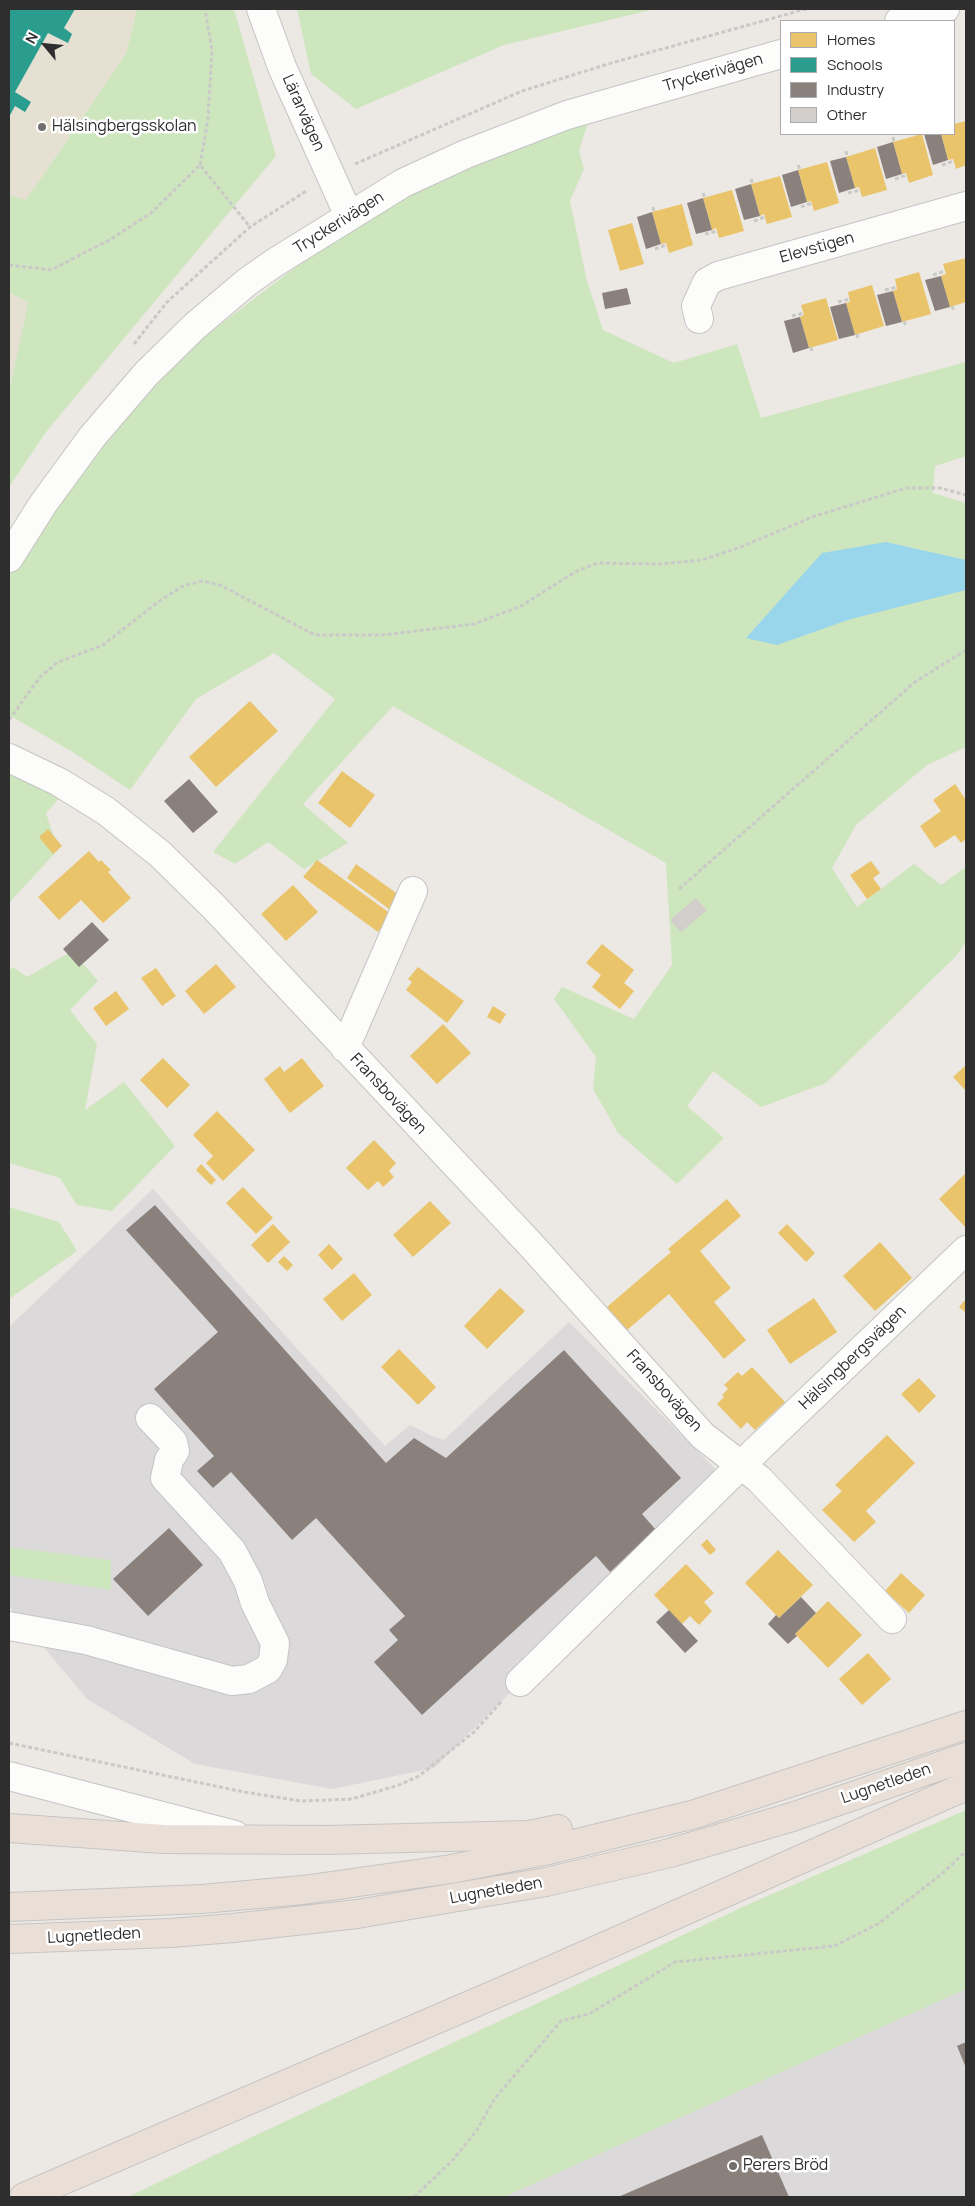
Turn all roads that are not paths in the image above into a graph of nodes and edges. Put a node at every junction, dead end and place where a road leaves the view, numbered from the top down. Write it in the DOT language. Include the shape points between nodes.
graph roads {
  1 [pos="261,9"];
  2 [pos="945,9"];
  3 [pos="903,20"];
  4 [pos="780,54"];
  5 [pos="966,206"];
  6 [pos="349,216"];
  7 [pos="699,319"];
  8 [pos="9,558"];
  9 [pos="9,758"];
  10 [pos="413,891"];
  11 [pos="345,1048"];
  12 [pos="966,1250"];
  13 [pos="150,1418"];
  14 [pos="740,1466"];
  15 [pos="892,1619"];
  16 [pos="9,1626"];
  17 [pos="520,1682"];
  18 [pos="966,1725"];
  19 [pos="900,1746"];
  20 [pos="966,1757"];
  21 [pos="9,1776"];
  22 [pos="966,1786"];
  23 [pos="9,1828"];
  24 [pos="250,1839"];
  25 [pos="9,1907"];
  26 [pos="9,1939"];
  27 [pos="24,2197"];
  1 -- 6 [label="street, Lärarvägen" via="282,67"];
  2 -- 3 [label="street"];
  4 -- 6 [label="street, Tryckerivägen" via="524,130 427,171"];
  5 -- 7 [label="street, Elevstigen" via="718,276 707,282 696,306"];
  6 -- 8 [label="street, Tryckerivägen" via="248,282 195,326 146,374 92,437 43,504"];
  9 -- 11 [label="street, Fransbovägen" via="59,782 106,811 160,854 214,907"];
  10 -- 11 [label="street"];
  11 -- 14 [label="street, Fransbovägen" via="531,1245 703,1436"];
  12 -- 14 [label="street, Hälsingbergsvägen"];
  13 -- 16 [label="street" via="173,1442 174,1451 165,1478 232,1551 248,1581 275,1643 268,1669 249,1679 232,1681 86,1640"];
  14 -- 15 [label="street" via="759,1479"];
  14 -- 17 [label="street, Hälsingbergsvägen"];
  18 -- 19 [label="highway"];
  19 -- 24 [label="highway" via="638,1812 529,1835"];
  19 -- 25 [label="highway, Lugnetleden" via="687,1816 549,1850 451,1869 302,1890 202,1899"];
  20 -- 26 [label="highway, Lugnetleden" via="670,1853 546,1882 375,1912 252,1926 171,1933"];
  21 -- 24 [label="street"];
  22 -- 27 [label="highway" via="549,1971"];
  23 -- 24 [label="highway" via="163,1839"];
}
